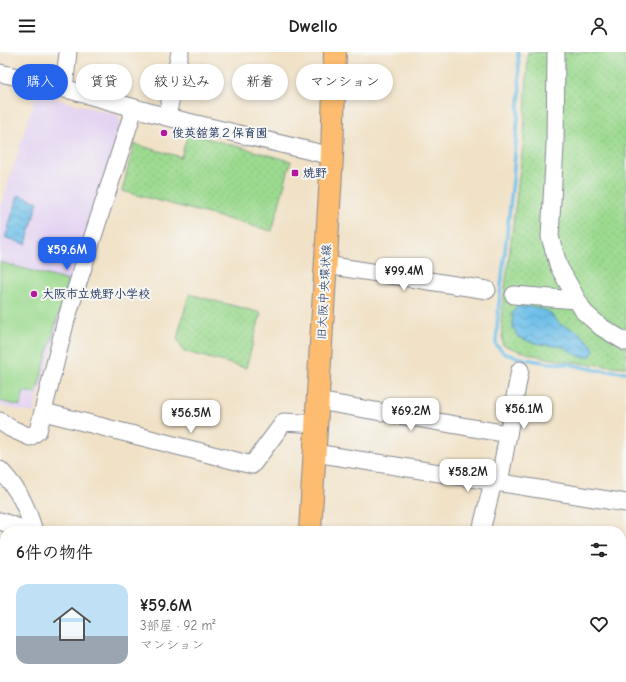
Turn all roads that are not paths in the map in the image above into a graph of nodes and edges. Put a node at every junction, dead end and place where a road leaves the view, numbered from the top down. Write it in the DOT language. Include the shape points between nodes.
graph roads {
  1 [pos="68,52"];
  2 [pos="180,52"];
  3 [pos="335,52"];
  4 [pos="556,52"];
  5 [pos="67,64"];
  6 [pos="0,73"];
  7 [pos="12,76"];
  8 [pos="68,90"];
  9 [pos="134,109"];
  10 [pos="168,117"];
  11 [pos="332,156"];
  12 [pos="326,265"];
  13 [pos="487,290"];
  14 [pos="514,295"];
  15 [pos="576,300"];
  16 [pos="626,342"];
  17 [pos="520,370"];
  18 [pos="318,401"];
  19 [pos="44,412"];
  20 [pos="0,421"];
  21 [pos="316,424"];
  22 [pos="508,434"];
  23 [pos="315,453"];
  24 [pos="0,470"];
  25 [pos="496,483"];
  26 [pos="626,502"];
  27 [pos="0,521"];
  28 [pos="14,526"];
  29 [pos="32,526"];
  30 [pos="310,526"];
  31 [pos="483,526"];
  1 -- 5 [label="street"];
  2 -- 10 [label="street"];
  3 -- 11 [label="main road, 旧大阪中央環状線"];
  4 -- 15 [label="street" via="555,145 550,237 559,267"];
  6 -- 7 [label="street"];
  8 -- 9 [label="street"];
  9 -- 10 [label="street"];
  9 -- 19 [label="street" via="66,320"];
  10 -- 11 [label="street"];
  11 -- 12 [label="main road, 旧大阪中央環状線"];
  12 -- 13 [label="street"];
  12 -- 18 [label="main road, 旧大阪中央環状線"];
  14 -- 15 [label="street"];
  15 -- 16 [label="street" via="589,317"];
  17 -- 22 [label="street"];
  18 -- 21 [label="main road, 旧大阪中央環状線"];
  18 -- 22 [label="street"];
  19 -- 20 [label="street" via="38,431 30,437"];
  19 -- 21 [label="street" via="252,465 284,422"];
  21 -- 23 [label="main road, 旧大阪中央環状線"];
  22 -- 25 [label="street"];
  23 -- 25 [label="street"];
  23 -- 30 [label="main road, 旧大阪中央環状線"];
  24 -- 29 [label="street" via="14,485 27,508"];
  25 -- 26 [label="street"];
  25 -- 31 [label="street"];
  27 -- 28 [label="street"];
}
